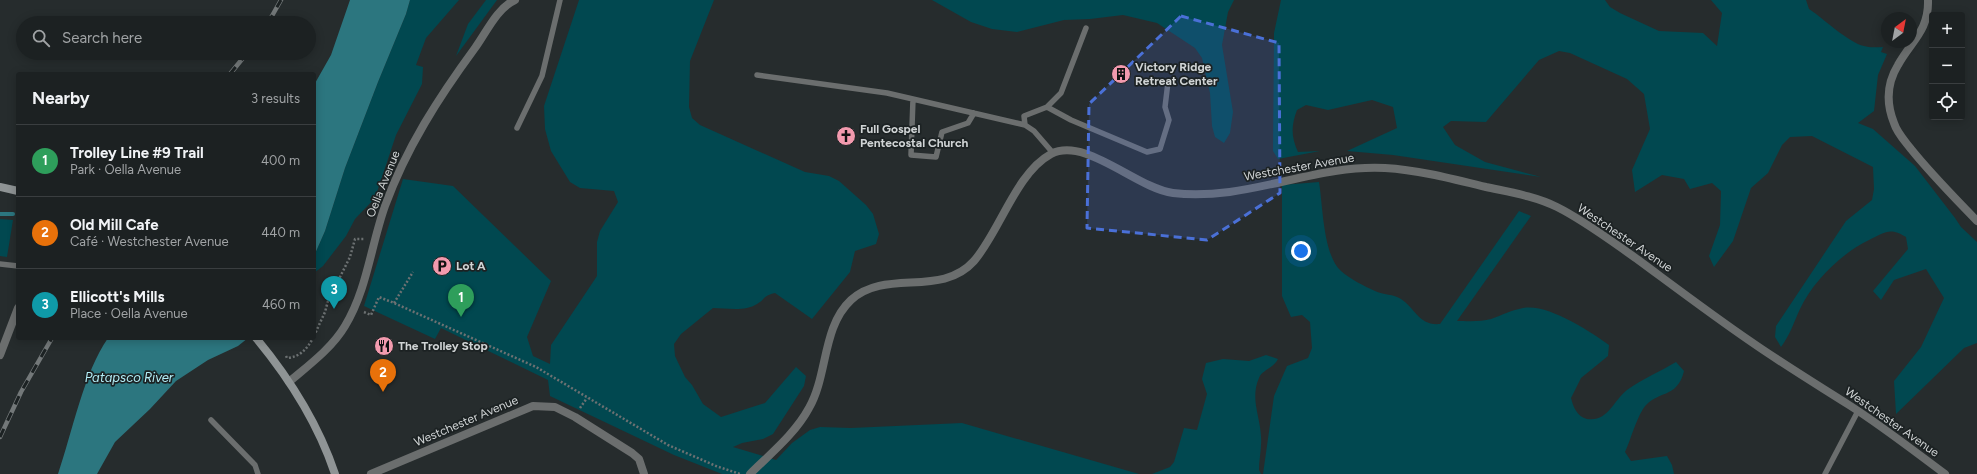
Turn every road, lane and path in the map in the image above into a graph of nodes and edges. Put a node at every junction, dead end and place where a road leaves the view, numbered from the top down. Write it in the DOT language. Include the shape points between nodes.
graph roads {
  1 [pos="515,0"];
  2 [pos="560,0"];
  3 [pos="1928,0"];
  4 [pos="1086,28"];
  5 [pos="757,75"];
  6 [pos="1168,82"];
  7 [pos="913,99"];
  8 [pos="1048,107"];
  9 [pos="974,113"];
  10 [pos="1025,125"];
  11 [pos="517,128"];
  12 [pos="1053,153"];
  13 [pos="0,187"];
  14 [pos="16,191"];
  15 [pos="1977,221"];
  16 [pos="374,242"];
  17 [pos="0,264"];
  18 [pos="16,266"];
  19 [pos="412,272"];
  20 [pos="394,303"];
  21 [pos="363,311"];
  22 [pos="16,313"];
  23 [pos="316,331"];
  24 [pos="258,340"];
  25 [pos="311,340"];
  26 [pos="282,352"];
  27 [pos="0,355"];
  28 [pos="290,382"];
  29 [pos="1858,411"];
  30 [pos="211,420"];
  31 [pos="258,474"];
  32 [pos="335,474"];
  33 [pos="371,474"];
  34 [pos="644,474"];
  35 [pos="740,474"];
  36 [pos="750,474"];
  37 [pos="1825,474"];
  38 [pos="1945,474"];
  1 -- 16 [label="street, Oella Avenue" via="500,13 452,77 429,116 404,159"];
  2 -- 11 [label="lane" via="542,76"];
  3 -- 15 [label="street" via="1929,11 1924,27 1898,63 1891,78 1889,108 1894,124 1920,161"];
  4 -- 8 [label="lane" via="1061,93"];
  5 -- 7 [label="lane"];
  6 -- 8 [label="lane" via="1165,107 1169,120 1160,149 1147,152 1071,120"];
  7 -- 9 [label="lane"];
  7 -- 9 [label="lane" via="911,155 936,157 942,132 968,123"];
  8 -- 10 [label="lane" via="1024,116"];
  9 -- 10 [label="lane"];
  10 -- 12 [label="lane" via="1034,131"];
  12 -- 29 [label="street, Westchester Avenue" via="1065,150 1081,152 1155,189 1173,193 1219,193 1342,171 1384,168 1425,173 1531,198 1554,206 1596,231 1747,339"];
  12 -- 36 [label="street" via="1031,170 978,256 961,272 935,281 879,284 861,292 848,303 838,317 830,338 809,410"];
  13 -- 14 [label="main road"];
  16 -- 23 [label="path" via="354,239 350,257"];
  16 -- 28 [label="street, Oella Avenue" via="359,295 346,326 323,352"];
  17 -- 18 [label="lane"];
  19 -- 20 [label="path"];
  20 -- 21 [label="path" via="379,297 371,315"];
  20 -- 35 [label="path" via="536,367 668,445"];
  22 -- 27 [label="street"];
  24 -- 28 [label="main road"];
  25 -- 26 [label="path" via="296,357 287,358"];
  28 -- 32 [label="main road" via="327,449"];
  29 -- 37 [label="lane"];
  29 -- 38 [label="street, Westchester Avenue"];
  30 -- 31 [label="lane" via="255,465"];
  33 -- 34 [label="street, Westchester Avenue" via="502,417 533,406 544,405 555,407 632,453 639,459"];
}
